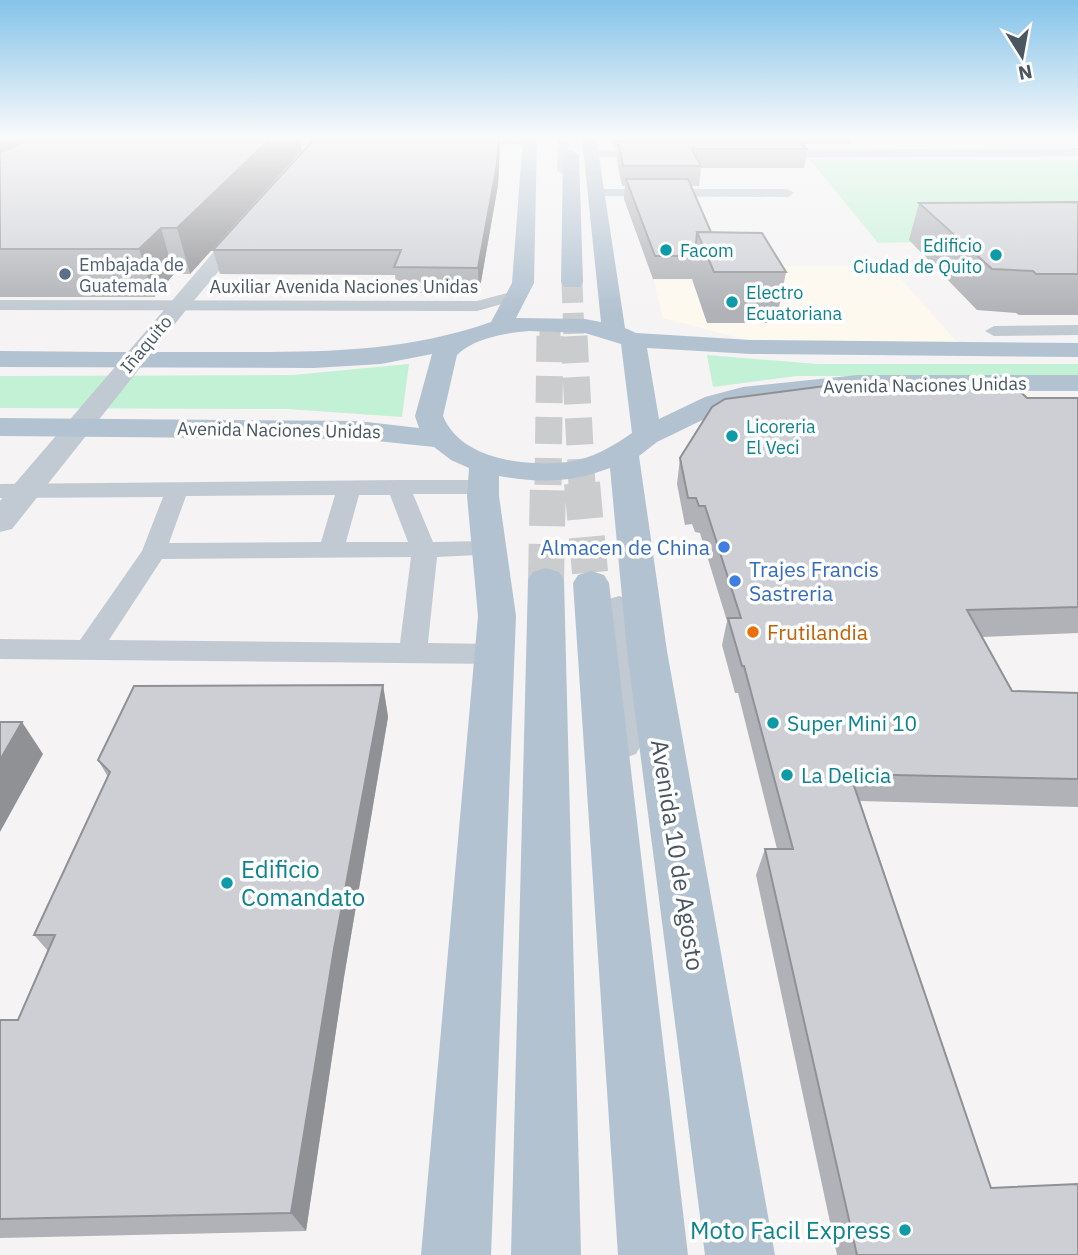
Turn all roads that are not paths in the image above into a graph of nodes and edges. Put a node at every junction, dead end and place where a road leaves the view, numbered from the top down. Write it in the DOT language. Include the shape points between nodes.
graph roads {
  1 [pos="530,196"];
  2 [pos="571,196"];
  3 [pos="596,196"];
  4 [pos="265,205"];
  5 [pos="572,282"];
  6 [pos="518,295"];
  7 [pos="0,305"];
  8 [pos="178,305"];
  9 [pos="500,327"];
  10 [pos="1078,330"];
  11 [pos="994,331"];
  12 [pos="623,336"];
  13 [pos="455,343"];
  14 [pos="1078,350"];
  15 [pos="0,359"];
  16 [pos="133,359"];
  17 [pos="1078,383"];
  18 [pos="0,427"];
  19 [pos="78,428"];
  20 [pos="442,439"];
  21 [pos="636,445"];
  22 [pos="483,476"];
  23 [pos="349,488"];
  24 [pos="399,488"];
  25 [pos="177,489"];
  26 [pos="13,491"];
  27 [pos="0,522"];
  28 [pos="331,550"];
  29 [pos="489,550"];
  30 [pos="154,551"];
  31 [pos="425,551"];
  32 [pos="0,649"];
  33 [pos="88,650"];
  34 [pos="412,652"];
  35 [pos="494,654"];
  36 [pos="456,1255"];
  37 [pos="546,1255"];
  38 [pos="651,1255"];
  39 [pos="740,1255"];
  1 -- 6 [label="main road"];
  2 -- 5 [label="main road"];
  3 -- 12 [label="main road, Avenida 10 de Agosto"];
  4 -- 8 [label="street, Iñaquito"];
  6 -- 8 [label="lane, Auxiliar Avenida Naciones Unidas" via="477,306"];
  6 -- 9 [label="main road"];
  7 -- 8 [label="lane, Auxiliar Avenida Naciones Unidas"];
  8 -- 16 [label="street, Iñaquito"];
  9 -- 12 [label="main road, Avenida Naciones Unidas" via="585,326"];
  9 -- 13 [label="main road, Avenida Naciones Unidas"];
  10 -- 11 [label="lane"];
  12 -- 14 [label="main road, Avenida Naciones Unidas" via="751,348"];
  12 -- 21 [label="main road, Avenida 10 de Agosto" via="637,354"];
  13 -- 16 [label="main road, Avenida Naciones Unidas" via="382,356 314,360"];
  13 -- 20 [label="main road" via="445,353 429,416"];
  15 -- 16 [label="main road, Avenida Naciones Unidas"];
  16 -- 19 [label="street, Iñaquito"];
  17 -- 21 [label="main road, Avenida Naciones Unidas" via="858,383 774,390 715,403"];
  18 -- 19 [label="main road, Avenida Naciones Unidas"];
  19 -- 20 [label="main road, Avenida Naciones Unidas" via="334,429"];
  19 -- 26 [label="street, Iñaquito"];
  20 -- 22 [label="main road, Avenida Naciones Unidas"];
  21 -- 22 [label="main road, Avenida Naciones Unidas" via="572,471"];
  21 -- 39 [label="main road, Avenida 10 de Agosto" via="647,651"];
  22 -- 24 [label="lane"];
  22 -- 29 [label="main road"];
  23 -- 24 [label="lane"];
  23 -- 25 [label="lane"];
  23 -- 28 [label="lane"];
  24 -- 31 [label="lane"];
  25 -- 26 [label="lane"];
  25 -- 30 [label="lane"];
  26 -- 27 [label="street, Iñaquito"];
  28 -- 30 [label="lane"];
  28 -- 31 [label="lane"];
  29 -- 31 [label="lane"];
  29 -- 35 [label="main road" via="496,616"];
  30 -- 33 [label="lane"];
  31 -- 34 [label="lane"];
  32 -- 33 [label="lane"];
  33 -- 34 [label="lane"];
  34 -- 35 [label="lane"];
  35 -- 36 [label="main road"];
  37 -- 38 [label="main road" via="585,589"];
}
